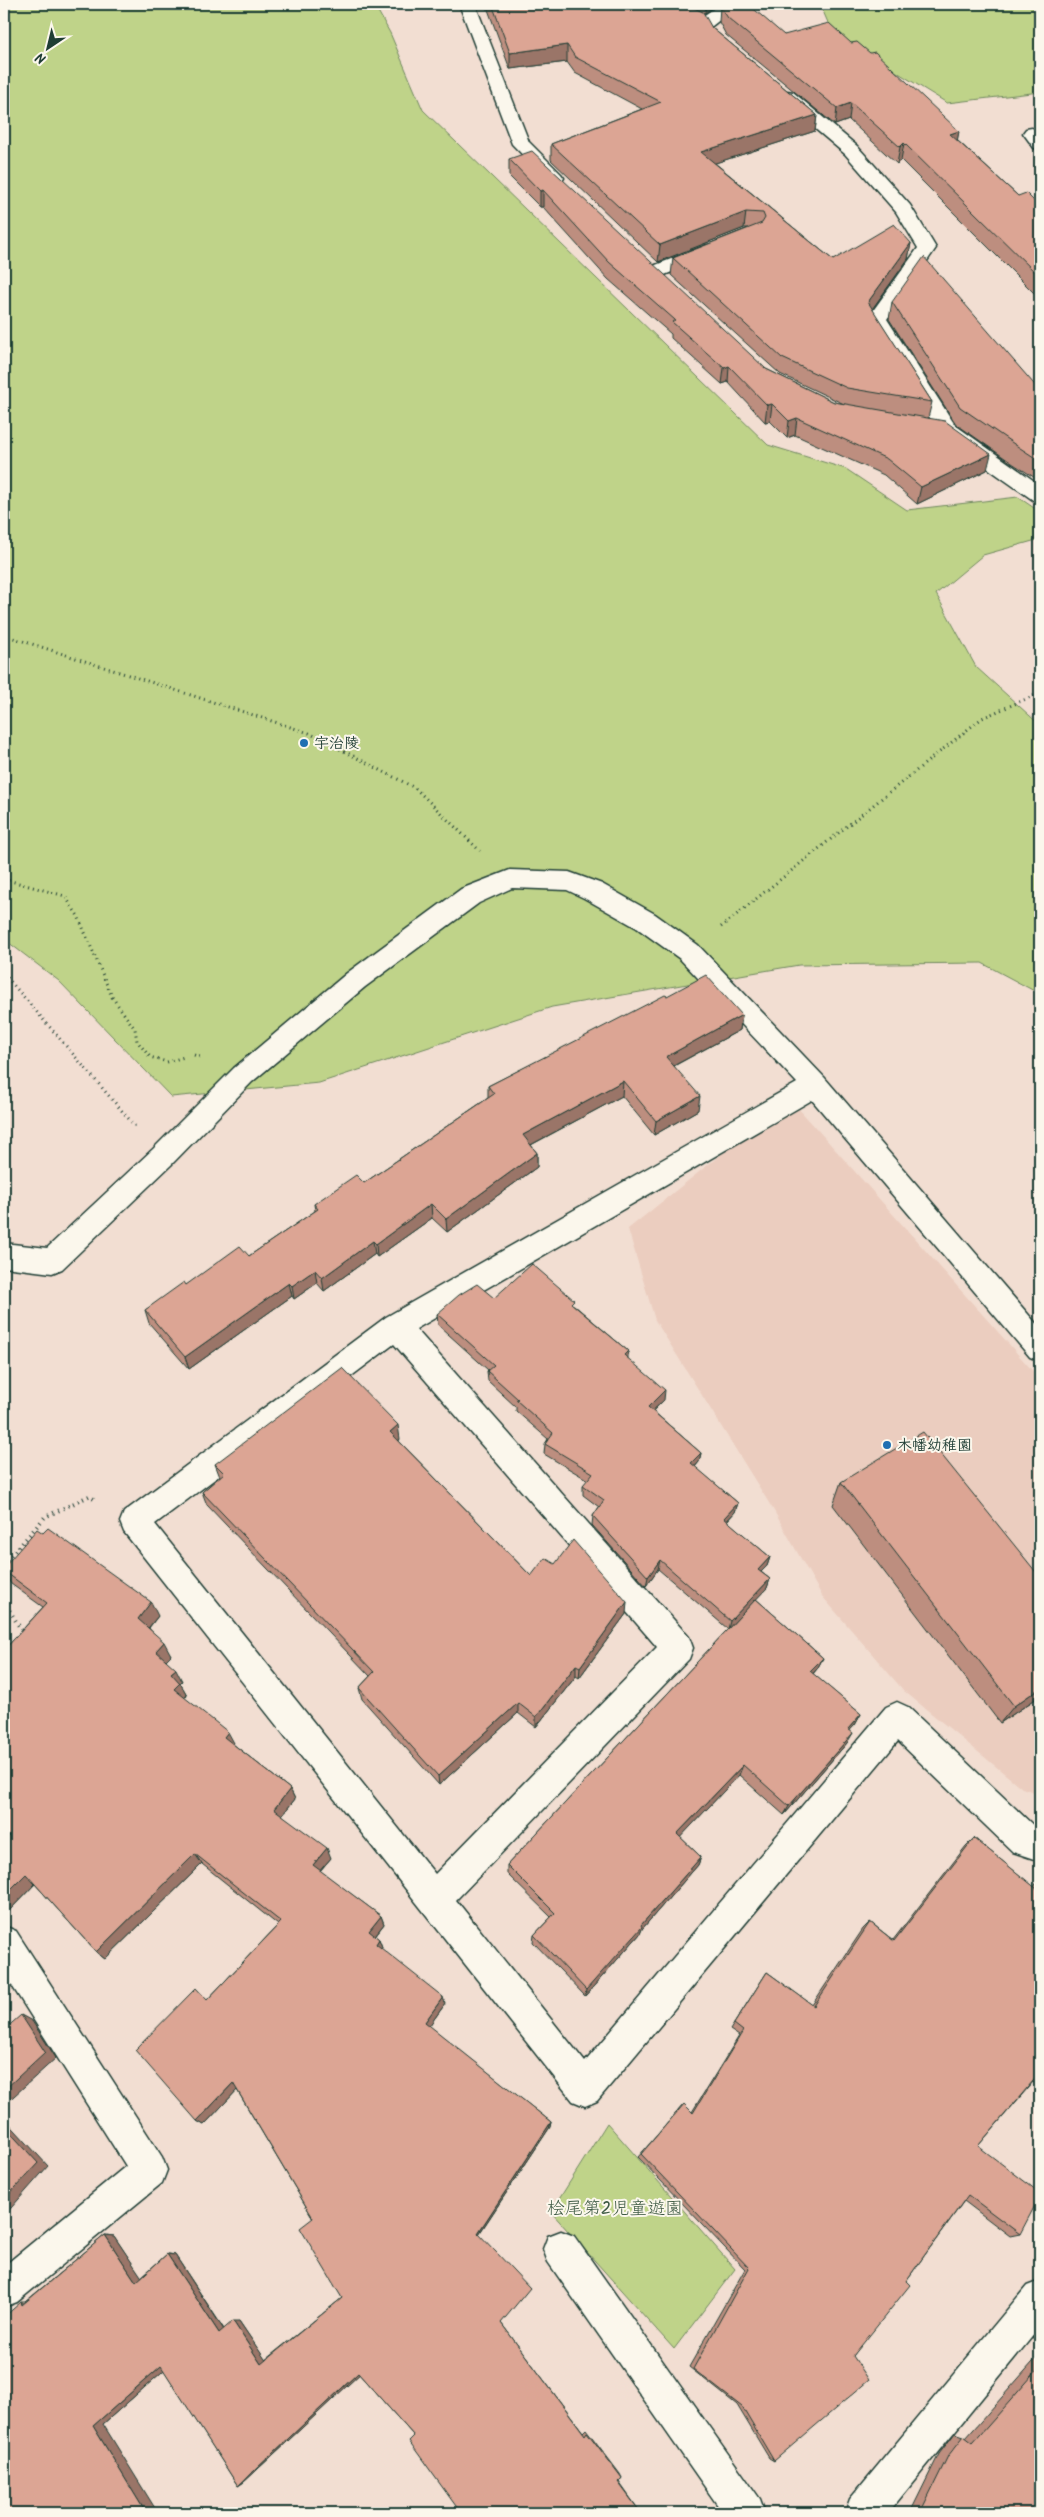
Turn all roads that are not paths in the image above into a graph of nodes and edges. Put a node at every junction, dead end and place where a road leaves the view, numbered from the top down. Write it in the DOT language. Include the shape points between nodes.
graph roads {
  1 [pos="467,4"];
  2 [pos="732,4"];
  3 [pos="718,39"];
  4 [pos="770,82"];
  5 [pos="566,189"];
  6 [pos="726,244"];
  7 [pos="669,285"];
  8 [pos="921,425"];
  9 [pos="948,430"];
  10 [pos="1040,495"];
  11 [pos="815,1085"];
  12 [pos="4,1255"];
  13 [pos="396,1326"];
  14 [pos="1040,1348"];
  15 [pos="1040,1845"];
  16 [pos="434,1898"];
  17 [pos="4,1943"];
  18 [pos="561,2249"];
  19 [pos="4,2289"];
  20 [pos="1040,2299"];
  21 [pos="746,2513"];
  22 [pos="864,2513"];
  1 -- 5 [label="street" via="521,144"];
  2 -- 3 [label="street" via="699,18"];
  4 -- 9 [label="street" via="851,150 904,209 927,248 877,319"];
  6 -- 7 [label="street" via="648,265"];
  8 -- 9 [label="street"];
  9 -- 10 [label="street"];
  11 -- 12 [label="street" via="689,952 646,921 569,881 510,879 470,896 356,980 243,1074 162,1157 52,1261"];
  11 -- 13 [label="street"];
  11 -- 14 [label="street"];
  13 -- 16 [label="street" via="678,1648"];
  13 -- 16 [label="street" via="135,1522"];
  15 -- 16 [label="street" via="1025,1840 897,1718 585,2089"];
  17 -- 19 [label="street" via="148,2170"];
  18 -- 21 [label="street"];
  20 -- 22 [label="street"];
}
